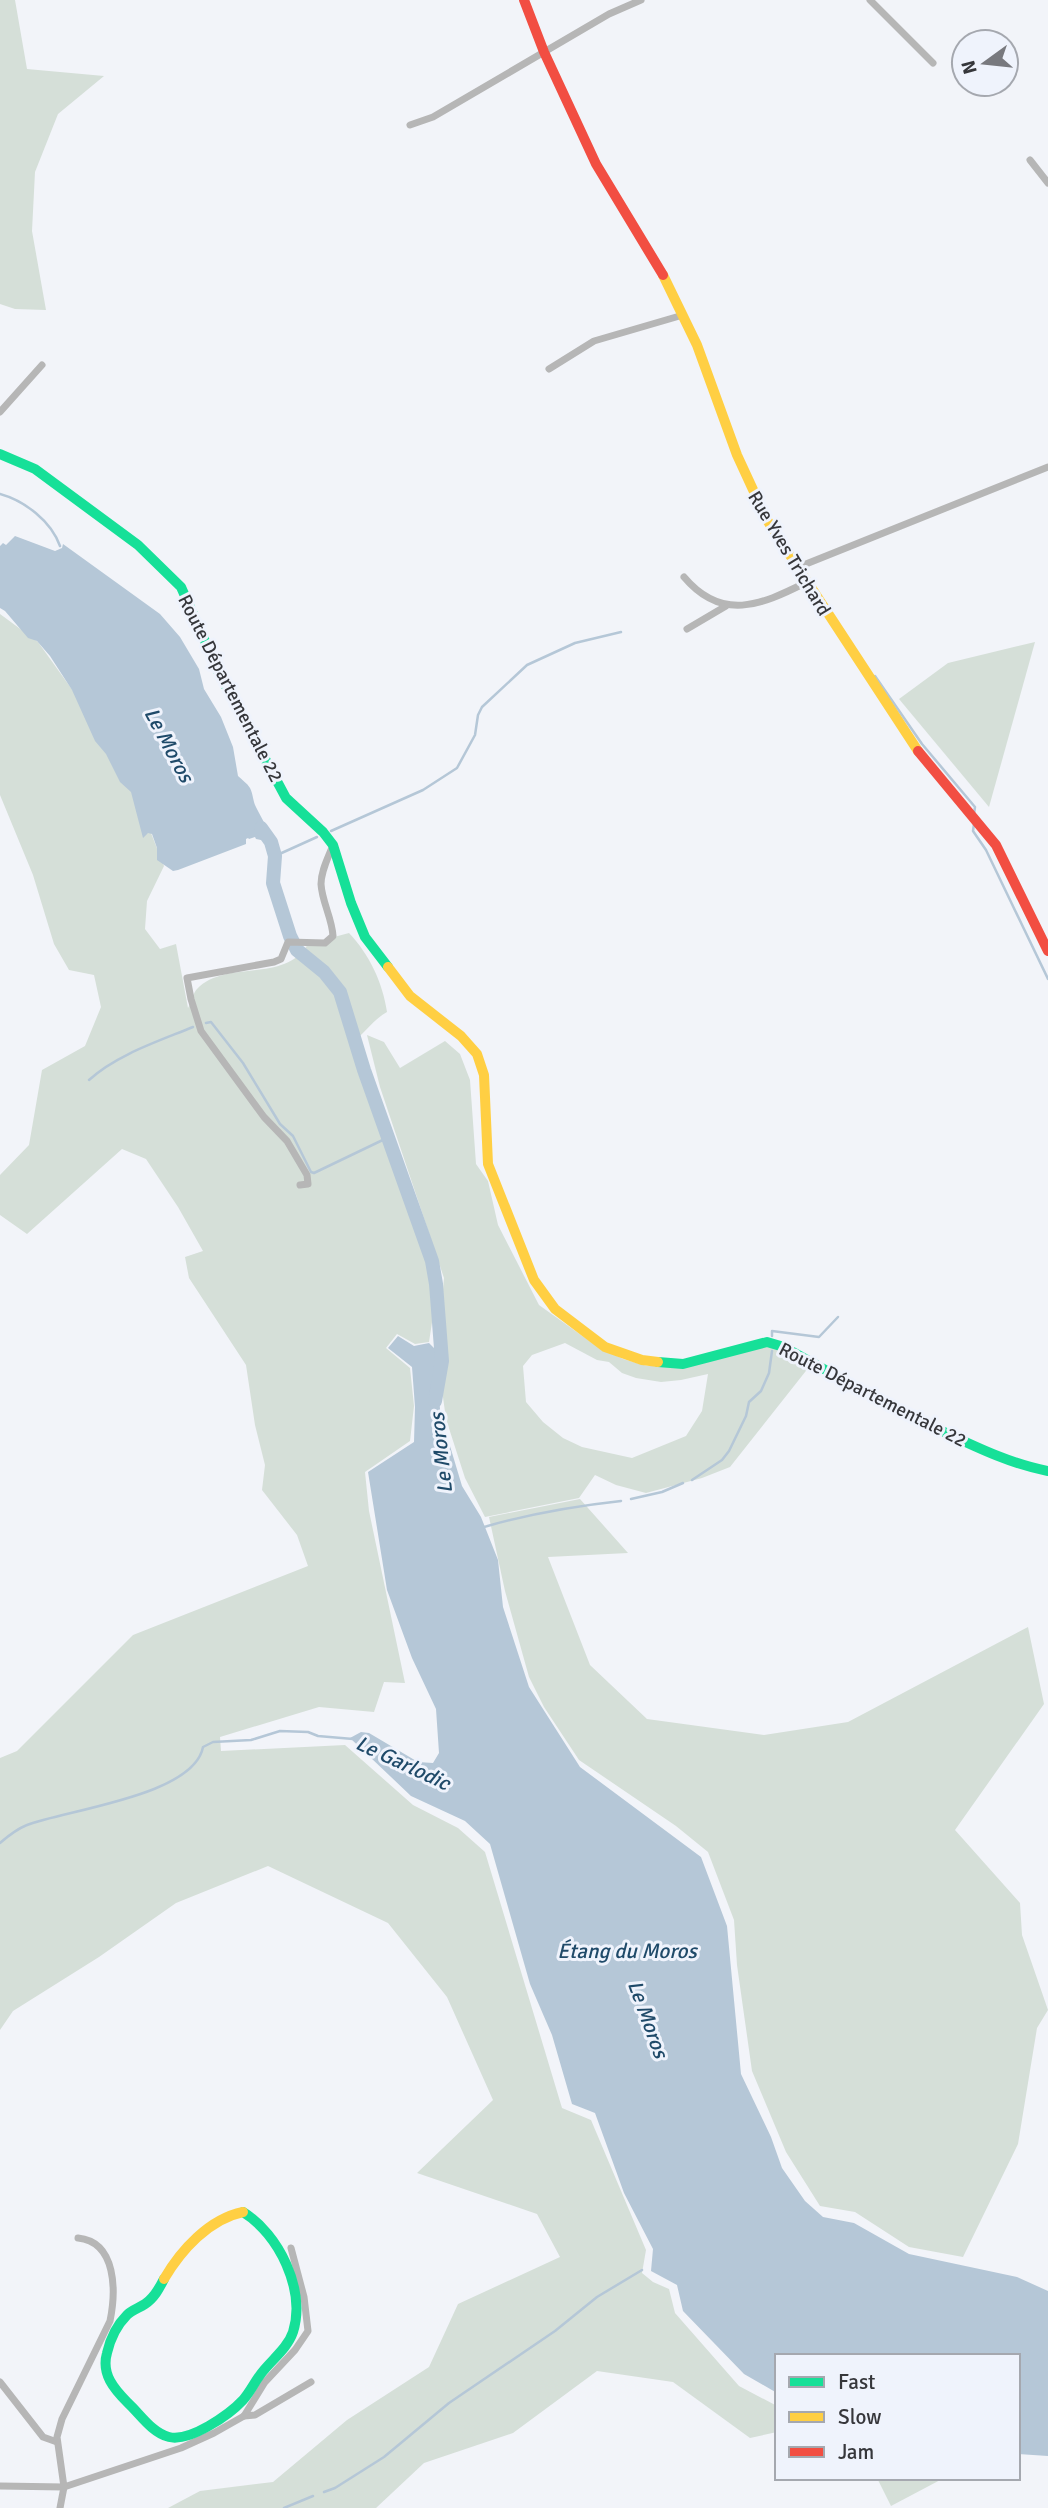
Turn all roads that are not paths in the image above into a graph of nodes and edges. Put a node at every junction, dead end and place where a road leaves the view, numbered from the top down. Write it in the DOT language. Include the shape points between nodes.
graph roads {
  1 [pos="524,0"];
  2 [pos="641,0"];
  3 [pos="870,0"];
  4 [pos="544,52"];
  5 [pos="933,63"];
  6 [pos="410,125"];
  7 [pos="1030,160"];
  8 [pos="1048,183"];
  9 [pos="683,315"];
  10 [pos="42,365"];
  11 [pos="549,369"];
  12 [pos="0,412"];
  13 [pos="0,454"];
  14 [pos="1048,467"];
  15 [pos="796,568"];
  16 [pos="684,577"];
  17 [pos="806,583"];
  18 [pos="726,606"];
  19 [pos="687,629"];
  20 [pos="333,845"];
  21 [pos="1048,951"];
  22 [pos="300,1185"];
  23 [pos="1048,1471"];
  24 [pos="78,2238"];
  25 [pos="291,2248"];
  26 [pos="105,2362"];
  27 [pos="91,2363"];
  28 [pos="0,2382"];
  29 [pos="311,2382"];
  30 [pos="244,2416"];
  31 [pos="57,2441"];
  32 [pos="0,2486"];
  33 [pos="64,2487"];
  34 [pos="60,2508"];
  1 -- 4 [label="street, Rue Yves Trichard"];
  2 -- 4 [label="street"];
  3 -- 5 [label="street"];
  4 -- 6 [label="street" via="433,117"];
  4 -- 9 [label="street, Rue Yves Trichard" via="596,164"];
  7 -- 8 [label="street"];
  9 -- 11 [label="street" via="594,341"];
  9 -- 15 [label="street, Rue Yves Trichard" via="752,491"];
  10 -- 12 [label="street"];
  13 -- 20 [label="street, Route Départementale 22" via="35,469 138,544 181,587 219,673 286,798"];
  14 -- 15 [label="street"];
  15 -- 17 [label="street, Rue Yves Trichard"];
  16 -- 18 [label="street" via="694,589"];
  17 -- 18 [label="street" via="760,604"];
  17 -- 21 [label="street, Rue Yves Trichard" via="908,739 996,845"];
  18 -- 19 [label="street"];
  20 -- 22 [label="street" via="321,884 333,936 323,944 288,942 275,962 187,978 201,1031 287,1141 307,1175 308,1184"];
  20 -- 23 [label="street, Route Départementale 22" via="359,923 379,958 410,996 469,1044 482,1064 488,1164 534,1280 555,1309 605,1347 642,1360 683,1364 754,1344 784,1347 963,1441 1023,1466"];
  24 -- 27 [label="street" via="89,2239 103,2252 113,2282 110,2321"];
  25 -- 30 [label="street" via="308,2331 265,2382"];
  26 -- 26 [label="street" via="115,2390 158,2432 171,2438 230,2413 288,2344 295,2328 284,2259 262,2224 243,2212 217,2221 174,2265 151,2300 127,2315 114,2333"];
  26 -- 27 [label="street"];
  27 -- 31 [label="street" via="62,2419"];
  28 -- 31 [label="street" via="43,2437"];
  29 -- 30 [label="street" via="255,2415"];
  30 -- 33 [label="street" via="181,2448"];
  31 -- 33 [label="street"];
  32 -- 33 [label="street"];
  33 -- 34 [label="street"];
}
